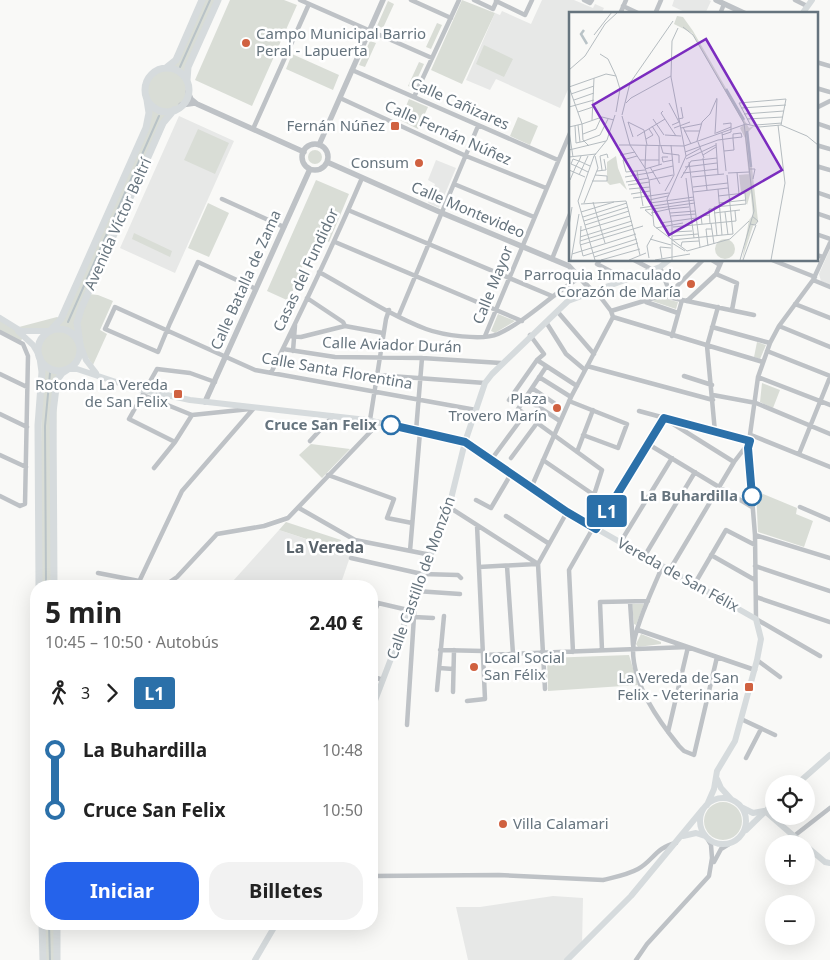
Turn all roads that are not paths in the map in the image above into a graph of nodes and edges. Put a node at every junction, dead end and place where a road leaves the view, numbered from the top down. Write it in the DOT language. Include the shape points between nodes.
graph roads {
  1 [pos="202,0"];
  2 [pos="218,0"];
  3 [pos="300,0"];
  4 [pos="383,0"];
  5 [pos="411,0"];
  6 [pos="459,0"];
  7 [pos="474,0"];
  8 [pos="532,0"];
  9 [pos="584,0"];
  10 [pos="592,0"];
  11 [pos="626,0"];
  12 [pos="660,0"];
  13 [pos="716,0"];
  14 [pos="795,0"];
  15 [pos="497,1"];
  16 [pos="809,3"];
  17 [pos="309,4"];
  18 [pos="724,4"];
  19 [pos="623,6"];
  20 [pos="621,12"];
  21 [pos="636,12"];
  22 [pos="656,12"];
  23 [pos="721,12"];
  24 [pos="742,12"];
  25 [pos="451,18"];
  26 [pos="369,31"];
  27 [pos="432,58"];
  28 [pos="163,69"];
  29 [pos="352,70"];
  30 [pos="187,83"];
  31 [pos="188,92"];
  32 [pos="414,97"];
  33 [pos="340,98"];
  34 [pos="148,100"];
  35 [pos="830,101"];
  36 [pos="197,104"];
  37 [pos="182,106"];
  38 [pos="818,107"];
  39 [pos="174,110"];
  40 [pos="478,126"];
  41 [pos="253,130"];
  42 [pos="569,135"];
  43 [pos="319,145"];
  44 [pos="304,152"];
  45 [pos="466,156"];
  46 [pos="558,160"];
  47 [pos="327,162"];
  48 [pos="310,169"];
  49 [pos="362,178"];
  50 [pos="454,184"];
  51 [pos="546,188"];
  52 [pos="818,193"];
  53 [pos="830,197"];
  54 [pos="222,200"];
  55 [pos="348,210"];
  56 [pos="442,213"];
  57 [pos="818,214"];
  58 [pos="569,216"];
  59 [pos="534,217"];
  60 [pos="830,218"];
  61 [pos="284,227"];
  62 [pos="335,242"];
  63 [pos="830,243"];
  64 [pos="428,245"];
  65 [pos="522,246"];
  66 [pos="818,256"];
  67 [pos="823,257"];
  68 [pos="552,259"];
  69 [pos="637,261"];
  70 [pos="668,261"];
  71 [pos="702,261"];
  72 [pos="774,261"];
  73 [pos="598,262"];
  74 [pos="721,263"];
  75 [pos="657,269"];
  76 [pos="319,272"];
  77 [pos="716,274"];
  78 [pos="415,276"];
  79 [pos="509,278"];
  80 [pos="579,278"];
  81 [pos="814,278"];
  82 [pos="627,280"];
  83 [pos="830,287"];
  84 [pos="256,289"];
  85 [pos="594,291"];
  86 [pos="670,293"];
  87 [pos="662,295"];
  88 [pos="552,296"];
  89 [pos="307,298"];
  90 [pos="684,300"];
  91 [pos="644,301"];
  92 [pos="795,304"];
  93 [pos="718,307"];
  94 [pos="389,310"];
  95 [pos="496,310"];
  96 [pos="732,310"];
  97 [pos="557,312"];
  98 [pos="678,313"];
  99 [pos="612,314"];
  100 [pos="399,315"];
  101 [pos="754,315"];
  102 [pos="0,318"];
  103 [pos="830,318"];
  104 [pos="522,321"];
  105 [pos="546,322"];
  106 [pos="9,324"];
  107 [pos="345,326"];
  108 [pos="779,326"];
  109 [pos="712,327"];
  110 [pos="50,331"];
  111 [pos="167,331"];
  112 [pos="0,332"];
  113 [pos="384,333"];
  114 [pos="292,336"];
  115 [pos="485,336"];
  116 [pos="530,336"];
  117 [pos="672,336"];
  118 [pos="80,344"];
  119 [pos="770,344"];
  120 [pos="707,346"];
  121 [pos="830,347"];
  122 [pos="283,349"];
  123 [pos="293,351"];
  124 [pos="767,351"];
  125 [pos="594,354"];
  126 [pos="40,356"];
  127 [pos="226,357"];
  128 [pos="380,358"];
  129 [pos="422,358"];
  130 [pos="537,360"];
  131 [pos="763,362"];
  132 [pos="501,363"];
  133 [pos="546,367"];
  134 [pos="586,368"];
  135 [pos="68,369"];
  136 [pos="271,373"];
  137 [pos="0,374"];
  138 [pos="377,375"];
  139 [pos="684,376"];
  140 [pos="101,377"];
  141 [pos="539,377"];
  142 [pos="758,377"];
  143 [pos="830,377"];
  144 [pos="420,378"];
  145 [pos="214,382"];
  146 [pos="485,383"];
  147 [pos="712,385"];
  148 [pos="577,386"];
  149 [pos="27,387"];
  150 [pos="532,388"];
  151 [pos="375,391"];
  152 [pos="145,393"];
  153 [pos="713,397"];
  154 [pos="525,398"];
  155 [pos="419,399"];
  156 [pos="570,399"];
  157 [pos="509,400"];
  158 [pos="820,401"];
  159 [pos="205,402"];
  160 [pos="554,402"];
  161 [pos="756,404"];
  162 [pos="830,405"];
  163 [pos="254,408"];
  164 [pos="476,410"];
  165 [pos="593,410"];
  166 [pos="639,412"];
  167 [pos="0,414"];
  168 [pos="526,414"];
  169 [pos="192,415"];
  170 [pos="333,416"];
  171 [pos="664,418"];
  172 [pos="373,421"];
  173 [pos="560,421"];
  174 [pos="537,423"];
  175 [pos="810,426"];
  176 [pos="27,427"];
  177 [pos="418,431"];
  178 [pos="716,432"];
  179 [pos="830,434"];
  180 [pos="554,435"];
  181 [pos="583,435"];
  182 [pos="751,438"];
  183 [pos="310,441"];
  184 [pos="175,442"];
  185 [pos="465,442"];
  186 [pos="648,444"];
  187 [pos="748,448"];
  188 [pos="577,452"];
  189 [pos="799,454"];
  190 [pos="0,455"];
  191 [pos="512,458"];
  192 [pos="672,458"];
  193 [pos="491,460"];
  194 [pos="543,460"];
  195 [pos="734,462"];
  196 [pos="26,467"];
  197 [pos="830,467"];
  198 [pos="154,468"];
  199 [pos="695,472"];
  200 [pos="512,474"];
  201 [pos="328,475"];
  202 [pos="719,487"];
  203 [pos="531,488"];
  204 [pos="594,495"];
  205 [pos="0,496"];
  206 [pos="476,500"];
  207 [pos="449,507"];
  208 [pos="752,507"];
  209 [pos="800,507"];
  210 [pos="299,508"];
  211 [pos="567,512"];
  212 [pos="506,516"];
  213 [pos="830,520"];
  214 [pos="412,523"];
  215 [pos="585,523"];
  216 [pos="477,525"];
  217 [pos="595,528"];
  218 [pos="755,535"];
  219 [pos="548,543"];
  220 [pos="620,543"];
  221 [pos="755,545"];
  222 [pos="410,551"];
  223 [pos="431,555"];
  224 [pos="711,555"];
  225 [pos="644,557"];
  226 [pos="351,558"];
  227 [pos="830,558"];
  228 [pos="538,564"];
  229 [pos="507,566"];
  230 [pos="755,566"];
  231 [pos="479,567"];
  232 [pos="665,569"];
  233 [pos="98,573"];
  234 [pos="422,574"];
  235 [pos="461,578"];
  236 [pos="39,580"];
  237 [pos="54,580"];
  238 [pos="123,580"];
  239 [pos="140,580"];
  240 [pos="173,580"];
  241 [pos="755,580"];
  242 [pos="694,585"];
  243 [pos="416,591"];
  244 [pos="830,592"];
  245 [pos="460,594"];
  246 [pos="756,597"];
  247 [pos="648,601"];
  248 [pos="630,602"];
  249 [pos="378,603"];
  250 [pos="408,610"];
  251 [pos="444,616"];
  252 [pos="414,617"];
  253 [pos="433,618"];
  254 [pos="756,619"];
  255 [pos="830,622"];
  256 [pos="638,630"];
  257 [pos="688,647"];
  258 [pos="633,649"];
  259 [pos="440,650"];
  260 [pos="454,650"];
  261 [pos="602,650"];
  262 [pos="573,652"];
  263 [pos="483,653"];
  264 [pos="543,653"];
  265 [pos="513,654"];
  266 [pos="820,656"];
  267 [pos="717,657"];
  268 [pos="757,660"];
  269 [pos="439,668"];
  270 [pos="453,669"];
  271 [pos="755,670"];
  272 [pos="780,677"];
  273 [pos="378,678"];
  274 [pos="383,680"];
  275 [pos="545,689"];
  276 [pos="436,690"];
  277 [pos="453,692"];
  278 [pos="378,693"];
  279 [pos="467,701"];
  280 [pos="741,719"];
  281 [pos="407,725"];
  282 [pos="761,729"];
  283 [pos="668,732"];
  284 [pos="775,735"];
  285 [pos="830,755"];
  286 [pos="746,758"];
  287 [pos="716,775"];
  288 [pos="807,775"];
  289 [pos="734,801"];
  290 [pos="705,807"];
  291 [pos="741,807"];
  292 [pos="830,808"];
  293 [pos="765,811"];
  294 [pos="781,825"];
  295 [pos="743,833"];
  296 [pos="793,835"];
  297 [pos="795,835"];
  298 [pos="707,838"];
  299 [pos="678,840"];
  300 [pos="729,844"];
  301 [pos="815,852"];
  302 [pos="829,862"];
  303 [pos="712,865"];
  304 [pos="378,876"];
  305 [pos="42,930"];
  306 [pos="57,930"];
  307 [pos="272,930"];
  308 [pos="42,960"];
  309 [pos="57,960"];
  310 [pos="255,960"];
  311 [pos="567,960"];
  312 [pos="636,960"];
  1 -- 28 [label="main road" via="176,60"];
  2 -- 30 [label="main road" via="188,67"];
  3 -- 17 [label="street"];
  4 -- 26 [label="street"];
  5 -- 25 [label="street"];
  6 -- 25 [label="street"];
  7 -- 15 [label="street" via="493,8"];
  8 -- 15 [label="street" via="525,15"];
  9 -- 10 [label="street" via="590,3"];
  11 -- 19 [label="street"];
  12 -- 22 [label="street"];
  13 -- 18 [label="street"];
  14 -- 16 [label="street"];
  17 -- 26 [label="street"];
  17 -- 41 [label="street"];
  18 -- 23 [label="street"];
  18 -- 24 [label="street"];
  19 -- 20 [label="street"];
  19 -- 21 [label="street"];
  25 -- 27 [label="street"];
  26 -- 27 [label="street"];
  26 -- 29 [label="street"];
  27 -- 32 [label="street"];
  28 -- 30 [label="main road" via="178,72"];
  28 -- 34 [label="main road" via="147,81 145,91"];
  29 -- 32 [label="street, Calle Cañizares"];
  29 -- 33 [label="street"];
  30 -- 31 [label="main road"];
  31 -- 36 [label="street"];
  31 -- 37 [label="main road"];
  32 -- 40 [label="street, Calle Cañizares"];
  33 -- 43 [label="street"];
  33 -- 45 [label="street, Calle Fernán Núñez"];
  34 -- 39 [label="main road" via="159,110"];
  34 -- 110 [label="main road, Avenida Víctor Beltrí" via="146,128 61,319"];
  35 -- 38 [label="street"];
  36 -- 37 [label="street"];
  36 -- 41 [label="street"];
  37 -- 39 [label="main road"];
  39 -- 118 [label="main road, Avenida Víctor Beltrí" via="163,124 80,309 77,328"];
  40 -- 45 [label="street"];
  40 -- 46 [label="street, Calle Cañizares"];
  41 -- 44 [label="street"];
  42 -- 46 [label="street, Calle Mayor"];
  43 -- 44 [label="street" via="310,145"];
  43 -- 47 [label="street" via="327,153"];
  44 -- 48 [label="street" via="303,161"];
  45 -- 50 [label="street"];
  45 -- 51 [label="street, Calle Fernán Núñez"];
  46 -- 51 [label="street, Calle Mayor"];
  47 -- 48 [label="street" via="322,168"];
  47 -- 49 [label="street, Calle Montevideo"];
  48 -- 61 [label="street, Calle Batalla de Zama"];
  49 -- 55 [label="street, Casas del Fundidor"];
  49 -- 56 [label="street, Calle Montevideo"];
  50 -- 56 [label="street"];
  50 -- 59 [label="street"];
  51 -- 59 [label="street, Calle Mayor"];
  52 -- 53 [label="street"];
  54 -- 61 [label="street"];
  55 -- 62 [label="street, Casas del Fundidor"];
  55 -- 64 [label="street"];
  56 -- 64 [label="street"];
  56 -- 65 [label="street, Calle Montevideo"];
  57 -- 60 [label="street"];
  58 -- 68 [label="street"];
  59 -- 65 [label="street, Calle Mayor"];
  61 -- 84 [label="street, Calle Batalla de Zama"];
  62 -- 76 [label="street, Casas del Fundidor"];
  62 -- 78 [label="street"];
  63 -- 67 [label="street"];
  64 -- 78 [label="street"];
  64 -- 79 [label="street"];
  65 -- 68 [label="street, Calle Montevideo"];
  65 -- 79 [label="street, Calle Mayor"];
  66 -- 67 [label="street"];
  67 -- 81 [label="street"];
  68 -- 80 [label="street, Calle Montevideo" via="569,266"];
  69 -- 75 [label="street"];
  70 -- 75 [label="main road"];
  71 -- 86 [label="street"];
  72 -- 81 [label="street"];
  73 -- 82 [label="street"];
  74 -- 77 [label="street"];
  75 -- 82 [label="main road"];
  75 -- 86 [label="street"];
  76 -- 89 [label="street, Casas del Fundidor"];
  76 -- 94 [label="street"];
  77 -- 90 [label="street"];
  77 -- 96 [label="street" via="737,283"];
  78 -- 95 [label="street"];
  78 -- 100 [label="street"];
  79 -- 88 [label="street"];
  79 -- 95 [label="street, Calle Mayor"];
  80 -- 85 [label="street, Calle Montevideo"];
  80 -- 88 [label="street"];
  81 -- 83 [label="street"];
  81 -- 92 [label="street"];
  82 -- 85 [label="main road"];
  84 -- 111 [label="street" via="198,262"];
  84 -- 127 [label="street, Calle Batalla de Zama"];
  85 -- 97 [label="main road" via="570,300"];
  85 -- 99 [label="street"];
  86 -- 87 [label="street"];
  87 -- 90 [label="street"];
  87 -- 91 [label="street"];
  88 -- 104 [label="street"];
  89 -- 107 [label="street"];
  89 -- 114 [label="street, Casas del Fundidor"];
  90 -- 93 [label="street"];
  90 -- 98 [label="street"];
  91 -- 98 [label="street"];
  91 -- 99 [label="street"];
  92 -- 103 [label="street"];
  92 -- 108 [label="street"];
  93 -- 96 [label="street"];
  93 -- 109 [label="street"];
  94 -- 100 [label="street"];
  94 -- 113 [label="street"];
  95 -- 104 [label="street"];
  95 -- 115 [label="street, Calle Mayor"];
  96 -- 101 [label="street"];
  97 -- 105 [label="main road"];
  97 -- 125 [label="street"];
  98 -- 117 [label="street"];
  99 -- 117 [label="street"];
  99 -- 125 [label="street"];
  100 -- 115 [label="street" via="428,330"];
  102 -- 106 [label="main road"];
  104 -- 115 [label="street" via="495,335"];
  105 -- 116 [label="main road"];
  105 -- 134 [label="street" via="566,354"];
  106 -- 110 [label="main road" via="28,332"];
  106 -- 126 [label="main road" via="30,342"];
  107 -- 113 [label="street"];
  107 -- 114 [label="street" via="306,336"];
  108 -- 119 [label="street"];
  108 -- 121 [label="street"];
  109 -- 119 [label="street"];
  109 -- 120 [label="street"];
  110 -- 118 [label="main road" via="68,330"];
  110 -- 126 [label="main road" via="40,342"];
  111 -- 111 [label="street, Calle Santa Florentina" via="115,307 105,329 158,352"];
  111 -- 127 [label="street, Calle Santa Florentina"];
  112 -- 149 [label="street" via="23,344 28,356"];
  113 -- 128 [label="street"];
  114 -- 122 [label="street, Casas del Fundidor"];
  114 -- 123 [label="street"];
  116 -- 130 [label="street" via="544,354"];
  116 -- 132 [label="main road"];
  117 -- 120 [label="street"];
  118 -- 135 [label="main road" via="79,357"];
  118 -- 140 [label="main road" via="90,367"];
  119 -- 124 [label="street"];
  120 -- 131 [label="street"];
  120 -- 147 [label="street"];
  122 -- 123 [label="street, Calle Aviador Durán"];
  122 -- 136 [label="street, Casas del Fundidor"];
  123 -- 128 [label="street, Calle Aviador Durán" via="335,358"];
  124 -- 131 [label="street"];
  124 -- 143 [label="street"];
  125 -- 134 [label="street"];
  126 -- 135 [label="main road" via="52,369"];
  126 -- 236 [label="main road"];
  127 -- 136 [label="street, Calle Santa Florentina" via="255,370"];
  127 -- 145 [label="street, Calle Batalla de Zama"];
  128 -- 129 [label="street, Calle Aviador Durán"];
  128 -- 138 [label="street"];
  129 -- 132 [label="street, Calle Aviador Durán"];
  129 -- 144 [label="street"];
  130 -- 133 [label="street"];
  130 -- 157 [label="street"];
  131 -- 142 [label="street"];
  132 -- 146 [label="main road"];
  133 -- 141 [label="street"];
  133 -- 148 [label="street"];
  134 -- 148 [label="street"];
  134 -- 153 [label="street"];
  135 -- 140 [label="main road, Vereda de San Félix"];
  135 -- 237 [label="main road" via="57,380 52,412"];
  136 -- 151 [label="street, Calle Santa Florentina"];
  137 -- 149 [label="street"];
  138 -- 144 [label="street"];
  138 -- 151 [label="street"];
  139 -- 147 [label="street"];
  140 -- 152 [label="main road, Vereda de San Félix"];
  141 -- 150 [label="street"];
  141 -- 156 [label="street"];
  142 -- 158 [label="street"];
  142 -- 161 [label="street"];
  143 -- 158 [label="street"];
  144 -- 146 [label="street"];
  144 -- 155 [label="street"];
  145 -- 152 [label="street" via="190,373 157,368"];
  145 -- 159 [label="street, Calle Batalla de Zama"];
  146 -- 164 [label="main road, Calle Castillo de Monzón"];
  147 -- 153 [label="street"];
  148 -- 156 [label="street"];
  149 -- 176 [label="street"];
  150 -- 154 [label="street"];
  150 -- 160 [label="street"];
  151 -- 155 [label="street, Calle Santa Florentina"];
  151 -- 172 [label="street"];
  152 -- 159 [label="main road, Vereda de San Félix"];
  152 -- 169 [label="street"];
  152 -- 184 [label="street" via="130,419"];
  153 -- 161 [label="street"];
  153 -- 178 [label="street"];
  154 -- 168 [label="street" via="518,409"];
  154 -- 173 [label="street"];
  155 -- 164 [label="street, Calle Santa Florentina"];
  155 -- 177 [label="street"];
  156 -- 165 [label="street"];
  156 -- 173 [label="street"];
  158 -- 162 [label="street"];
  158 -- 175 [label="street"];
  159 -- 163 [label="main road, Vereda de San Félix"];
  161 -- 175 [label="street"];
  161 -- 182 [label="street"];
  163 -- 169 [label="street, Vereda de San Félix"];
  163 -- 170 [label="main road, Vereda de San Félix"];
  163 -- 239 [label="street" via="182,491"];
  164 -- 185 [label="main road, Calle Castillo de Monzón"];
  165 -- 181 [label="street"];
  165 -- 181 [label="street" via="627,424 618,448"];
  166 -- 171 [label="street"];
  167 -- 176 [label="street"];
  168 -- 174 [label="street"];
  168 -- 193 [label="street"];
  169 -- 184 [label="street"];
  170 -- 172 [label="main road, Vereda de San Félix"];
  170 -- 183 [label="street"];
  171 -- 178 [label="street"];
  171 -- 186 [label="street"];
  171 -- 195 [label="street"];
  172 -- 177 [label="main road, Vereda de San Félix"];
  172 -- 201 [label="street" via="374,428"];
  173 -- 180 [label="street"];
  174 -- 180 [label="street"];
  174 -- 191 [label="street"];
  175 -- 179 [label="street"];
  175 -- 189 [label="street"];
  176 -- 196 [label="street"];
  177 -- 185 [label="main road, Vereda de San Félix"];
  177 -- 214 [label="street"];
  178 -- 182 [label="street"];
  180 -- 188 [label="street"];
  180 -- 194 [label="street"];
  181 -- 188 [label="street"];
  182 -- 187 [label="street"];
  182 -- 189 [label="street"];
  184 -- 198 [label="street"];
  185 -- 193 [label="main road, Vereda de San Félix"];
  185 -- 207 [label="main road, Calle Castillo de Monzón"];
  186 -- 192 [label="street"];
  186 -- 217 [label="street"];
  187 -- 195 [label="street"];
  187 -- 208 [label="street"];
  188 -- 204 [label="street" via="602,470"];
  189 -- 197 [label="street"];
  190 -- 196 [label="street"];
  192 -- 199 [label="street"];
  192 -- 220 [label="street"];
  193 -- 200 [label="main road, Vereda de San Félix"];
  194 -- 203 [label="street"];
  194 -- 204 [label="street"];
  195 -- 202 [label="street"];
  196 -- 205 [label="street" via="25,504 20,506"];
  199 -- 202 [label="street"];
  199 -- 225 [label="street"];
  200 -- 203 [label="main road, Vereda de San Félix"];
  200 -- 206 [label="street" via="491,508"];
  201 -- 210 [label="street"];
  201 -- 214 [label="street" via="394,499 387,518"];
  202 -- 208 [label="street"];
  202 -- 232 [label="street"];
  203 -- 211 [label="main road, Vereda de San Félix"];
  204 -- 215 [label="street"];
  207 -- 216 [label="street"];
  207 -- 223 [label="main road, Calle Castillo de Monzón"];
  208 -- 218 [label="street"];
  209 -- 213 [label="street"];
  210 -- 222 [label="street" via="355,540"];
  210 -- 240 [label="street" via="280,522 217,534"];
  211 -- 215 [label="main road, Vereda de San Félix"];
  211 -- 219 [label="street"];
  212 -- 219 [label="street"];
  214 -- 222 [label="street"];
  215 -- 217 [label="main road, Vereda de San Félix"];
  216 -- 228 [label="street"];
  216 -- 231 [label="street"];
  217 -- 220 [label="main road, Vereda de San Félix"];
  217 -- 262 [label="street" via="569,570"];
  218 -- 221 [label="street"];
  218 -- 227 [label="street"];
  219 -- 228 [label="street"];
  220 -- 225 [label="main road, Vereda de San Félix"];
  221 -- 224 [label="street" via="726,530"];
  221 -- 230 [label="street"];
  222 -- 223 [label="street"];
  223 -- 234 [label="main road, Calle Castillo de Monzón"];
  224 -- 241 [label="street"];
  224 -- 242 [label="street"];
  225 -- 232 [label="main road, Vereda de San Félix"];
  226 -- 234 [label="street"];
  228 -- 229 [label="street"];
  228 -- 264 [label="street"];
  229 -- 231 [label="street"];
  229 -- 265 [label="street"];
  230 -- 241 [label="street"];
  230 -- 244 [label="street"];
  231 -- 263 [label="street"];
  232 -- 242 [label="main road, Vereda de San Félix"];
  232 -- 247 [label="street"];
  233 -- 238 [label="street"];
  234 -- 235 [label="street" via="458,575"];
  234 -- 243 [label="main road, Calle Castillo de Monzón"];
  241 -- 246 [label="street"];
  242 -- 254 [label="main road, Vereda de San Félix"];
  243 -- 245 [label="street"];
  243 -- 250 [label="main road, Calle Castillo de Monzón"];
  243 -- 252 [label="street"];
  246 -- 254 [label="street"];
  246 -- 255 [label="street"];
  247 -- 248 [label="street"];
  247 -- 256 [label="street"];
  248 -- 258 [label="street"];
  248 -- 261 [label="street" via="600,602"];
  249 -- 250 [label="street"];
  250 -- 274 [label="main road, Calle Castillo de Monzón"];
  251 -- 259 [label="street"];
  252 -- 253 [label="street"];
  252 -- 281 [label="street"];
  254 -- 266 [label="street"];
  254 -- 268 [label="main road, Vereda de San Félix" via="761,639"];
  256 -- 257 [label="street"];
  256 -- 258 [label="street"];
  257 -- 258 [label="street"];
  257 -- 267 [label="street"];
  257 -- 283 [label="street"];
  258 -- 261 [label="street"];
  258 -- 283 [label="street" via="640,682"];
  259 -- 260 [label="street"];
  259 -- 269 [label="street"];
  260 -- 263 [label="street"];
  260 -- 270 [label="street"];
  261 -- 262 [label="street"];
  262 -- 264 [label="street"];
  263 -- 265 [label="street"];
  263 -- 279 [label="street" via="485,700"];
  264 -- 265 [label="street"];
  264 -- 275 [label="street"];
  267 -- 271 [label="street"];
  267 -- 283 [label="street" via="694,755 684,751"];
  268 -- 271 [label="main road, Vereda de San Félix"];
  268 -- 272 [label="street"];
  269 -- 270 [label="street"];
  269 -- 276 [label="street"];
  270 -- 277 [label="street"];
  271 -- 280 [label="main road, Vereda de San Félix"];
  273 -- 274 [label="street"];
  274 -- 278 [label="main road, Calle Castillo de Monzón"];
  280 -- 282 [label="street"];
  280 -- 287 [label="main road, Vereda de San Félix" via="735,741"];
  282 -- 284 [label="street"];
  282 -- 286 [label="street"];
  285 -- 288 [label="main road"];
  287 -- 289 [label="main road" via="721,788"];
  287 -- 290 [label="main road, Vereda de San Félix" via="714,789"];
  289 -- 290 [label="main road" via="721,798"];
  289 -- 291 [label="main road"];
  290 -- 298 [label="main road" via="700,825"];
  290 -- 299 [label="main road"];
  291 -- 293 [label="main road" via="753,813"];
  291 -- 295 [label="main road" via="746,820"];
  292 -- 297 [label="street"];
  293 -- 295 [label="main road"];
  294 -- 296 [label="main road"];
  295 -- 300 [label="main road"];
  298 -- 299 [label="main road" via="696,833"];
  298 -- 300 [label="main road" via="716,844"];
  298 -- 303 [label="street" via="712,850"];
  299 -- 304 [label="street" via="664,845 639,869 603,880 498,875"];
  299 -- 311 [label="main road" via="631,896"];
  300 -- 303 [label="street" via="721,849"];
  301 -- 302 [label="main road"];
  303 -- 312 [label="street" via="709,876"];
  305 -- 308 [label="main road"];
  306 -- 309 [label="main road"];
  307 -- 310 [label="main road"];
}
